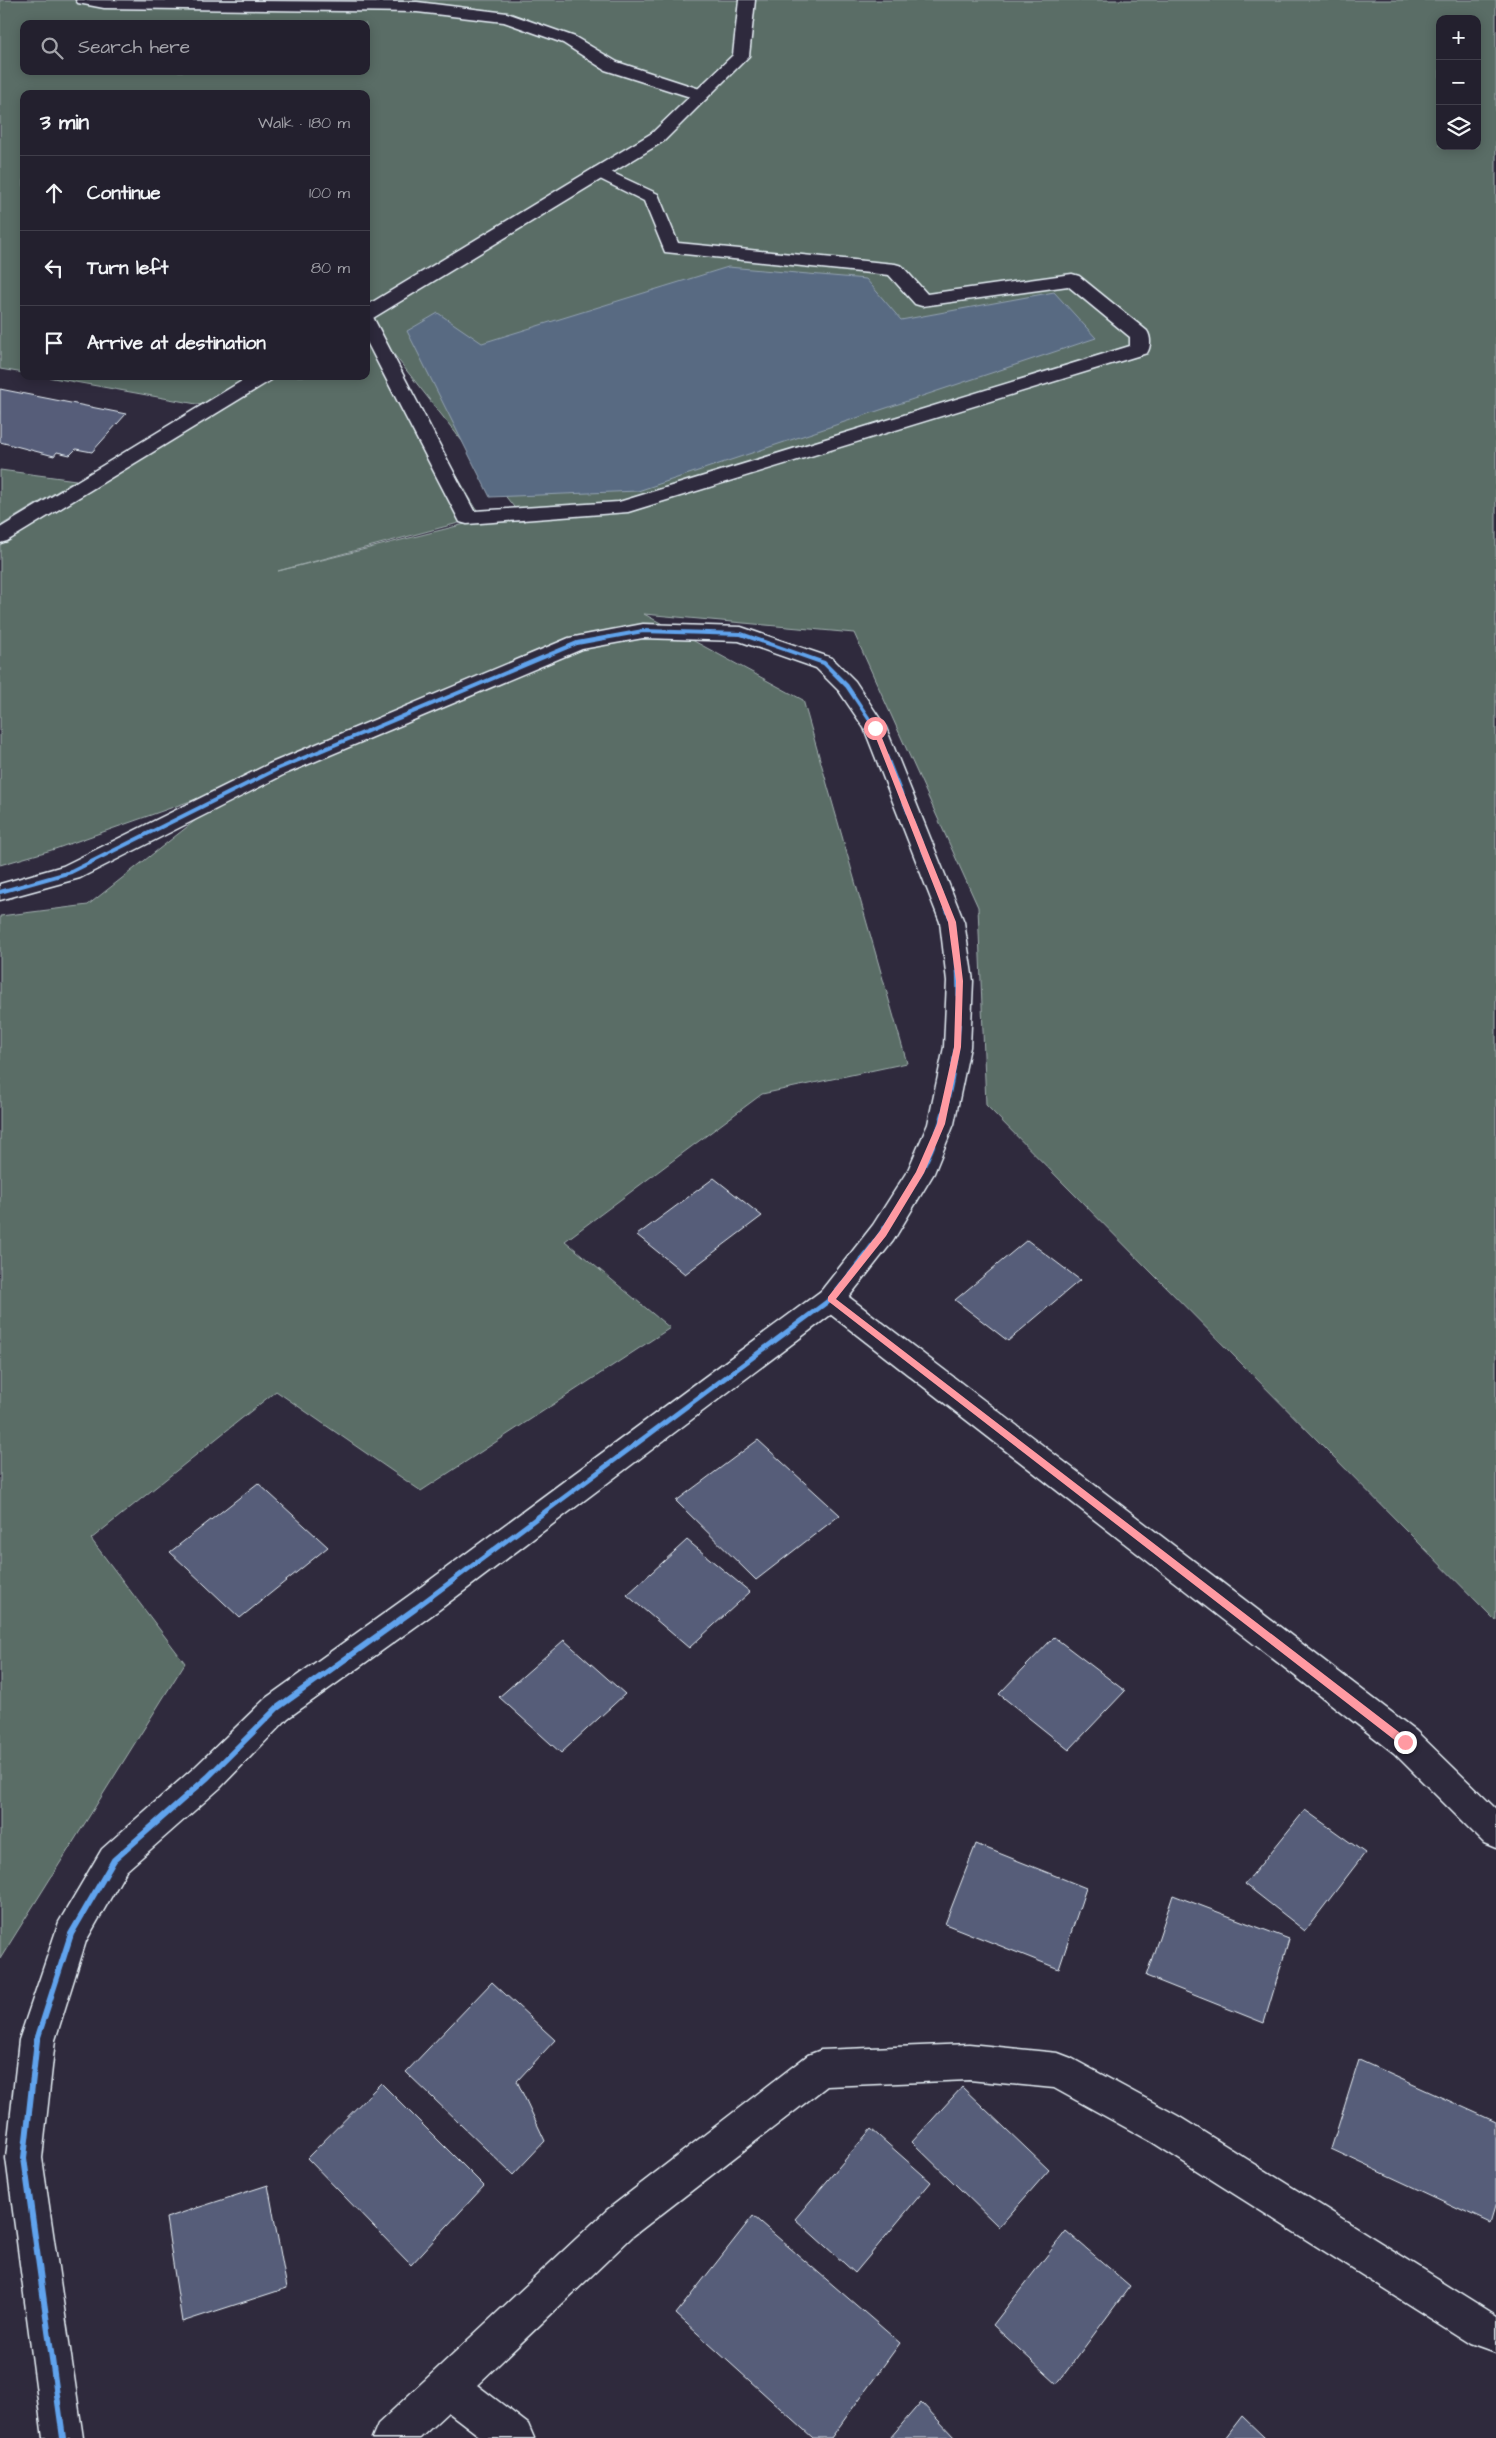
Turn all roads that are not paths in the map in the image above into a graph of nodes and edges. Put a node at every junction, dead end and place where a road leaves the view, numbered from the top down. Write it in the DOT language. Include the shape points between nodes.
graph roads {
  1 [pos="84,0"];
  2 [pos="747,0"];
  3 [pos="700,95"];
  4 [pos="600,172"];
  5 [pos="370,312"];
  6 [pos="370,329"];
  7 [pos="257,380"];
  8 [pos="0,537"];
  9 [pos="0,892"];
  10 [pos="831,1299"];
  11 [pos="1496,1832"];
  12 [pos="1496,2334"];
  13 [pos="448,2387"];
  14 [pos="63,2438"];
  15 [pos="392,2438"];
  16 [pos="514,2438"];
  1 -- 3 [label="street" via="104,3 416,7 507,18 569,40 611,66"];
  2 -- 3 [label="street" via="741,56"];
  3 -- 4 [label="street" via="658,137"];
  4 -- 5 [label="street"];
  4 -- 6 [label="street" via="652,198 671,248 895,270 922,300 1072,280 1140,335 1140,348 621,508 468,518"];
  7 -- 8 [label="street"];
  9 -- 10 [label="street" via="71,872 278,769 576,643 643,630 741,634 824,663 847,686 875,728 952,922 960,981 957,1047 941,1124 920,1173 883,1233"];
  10 -- 11 [label="street" via="1405,1742"];
  10 -- 14 [label="street" via="425,1602 277,1708 208,1777 114,1860 71,1934 37,2040 24,2158"];
  12 -- 13 [label="street" via="1484,2331 1165,2129 1058,2071 969,2062 821,2068 620,2223"];
  13 -- 15 [label="street"];
  13 -- 16 [label="street"];
}
